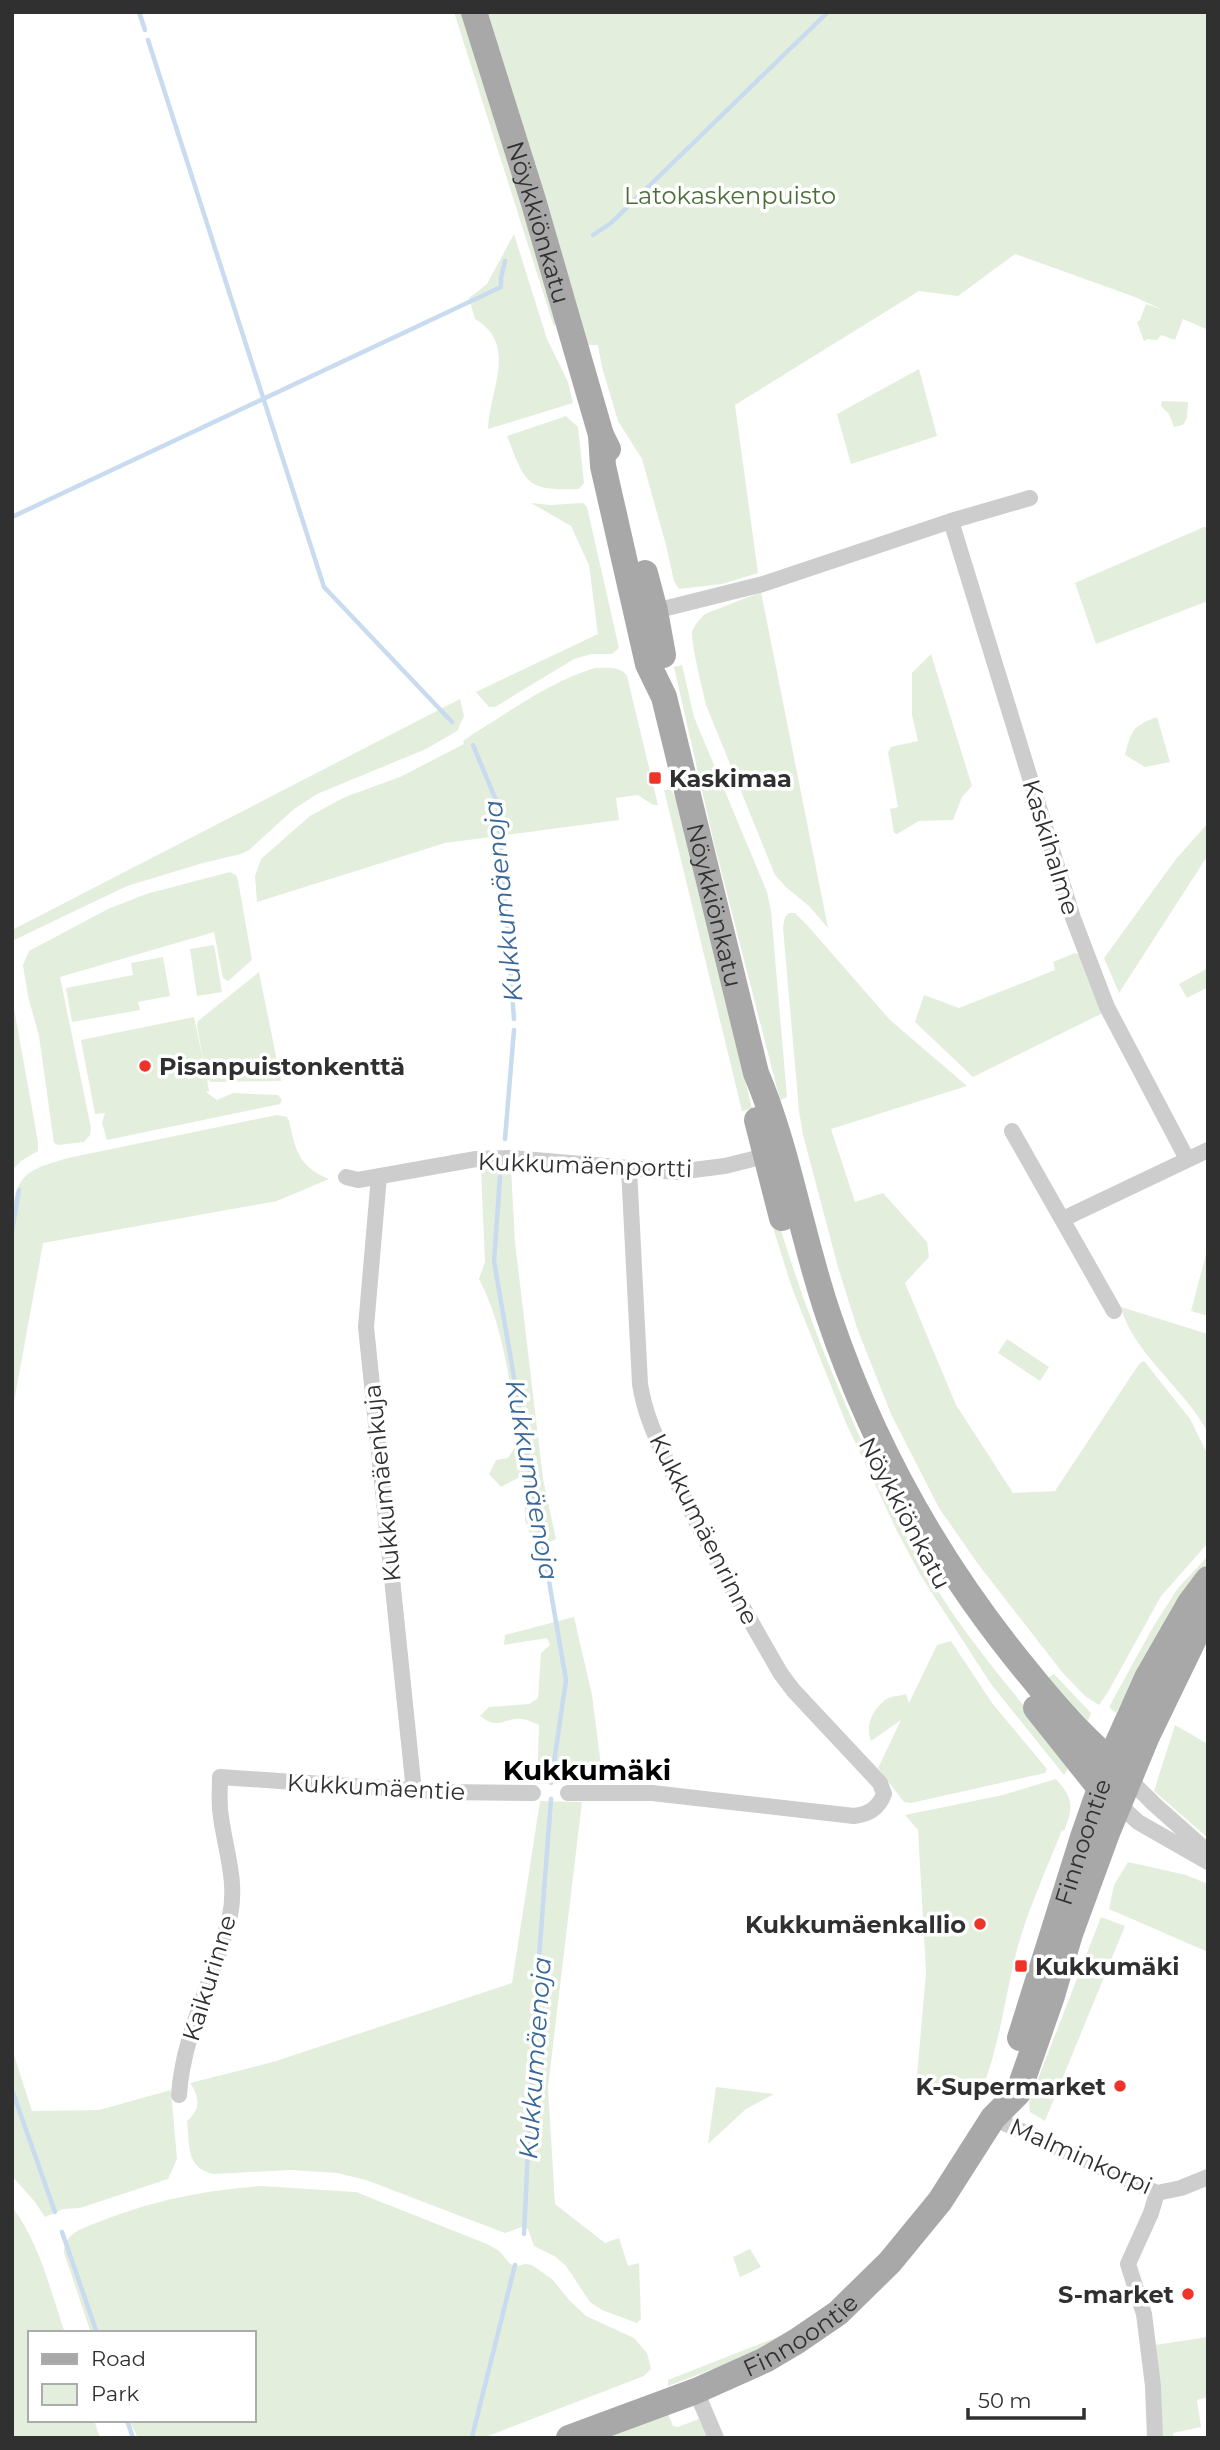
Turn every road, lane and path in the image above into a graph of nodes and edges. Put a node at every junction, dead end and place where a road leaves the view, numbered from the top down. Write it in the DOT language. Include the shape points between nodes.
graph roads {
  1 [pos="474,12"];
  2 [pos="1030,498"];
  3 [pos="951,521"];
  4 [pos="646,613"];
  5 [pos="1012,1131"];
  6 [pos="1208,1150"];
  7 [pos="773,1154"];
  8 [pos="1187,1159"];
  9 [pos="629,1169"];
  10 [pos="379,1176"];
  11 [pos="346,1177"];
  12 [pos="1063,1219"];
  13 [pos="1114,1311"];
  14 [pos="1208,1579"];
  15 [pos="1208,1610"];
  16 [pos="1110,1760"];
  17 [pos="220,1777"];
  18 [pos="1129,1779"];
  19 [pos="1099,1787"];
  20 [pos="414,1791"];
  21 [pos="533,1793"];
  22 [pos="568,1793"];
  23 [pos="1119,1805"];
  24 [pos="1208,1852"];
  25 [pos="1208,1862"];
  26 [pos="180,2095"];
  27 [pos="993,2118"];
  28 [pos="1208,2177"];
  29 [pos="1157,2193"];
  30 [pos="696,2391"];
  31 [pos="569,2438"];
  32 [pos="716,2438"];
  33 [pos="1155,2438"];
  1 -- 4 [label="main road, Nöykkiönkatu" via="601,435 614,464"];
  2 -- 3 [label="street"];
  3 -- 4 [label="street" via="763,584"];
  3 -- 8 [label="street, Kaskihalme" via="1073,918 1107,1007"];
  4 -- 7 [label="main road, Nöykkiönkatu" via="648,664 664,697 756,1073 755,1109"];
  5 -- 12 [label="street"];
  6 -- 8 [label="street"];
  7 -- 9 [label="street, Kukkumäenportti" via="701,1170"];
  7 -- 16 [label="main road, Nöykkiönkatu" via="828,1316 900,1484 1006,1647 1063,1716"];
  7 -- 19 [label="main road, Nöykkiönkatu" via="799,1278 848,1404 891,1495 934,1574"];
  8 -- 12 [label="street"];
  9 -- 10 [label="street, Kukkumäenportti" via="476,1158"];
  9 -- 22 [label="street, Kukkumäenrinne" via="640,1384 651,1426 695,1522 781,1674 880,1783 884,1794 870,1813 854,1816 652,1793"];
  10 -- 11 [label="street, Kukkumäenportti"];
  10 -- 20 [label="street, Kukkumäenkuja" via="366,1327"];
  12 -- 13 [label="street"];
  14 -- 16 [label="main road, Finnoontie" via="1147,1678"];
  15 -- 18 [label="main road, Finnoontie"];
  16 -- 18 [label="street, Nöykkiönkatu"];
  16 -- 19 [label="main road, Finnoontie"];
  17 -- 20 [label="street, Kukkumäentie"];
  17 -- 26 [label="street, Kaikurinne" via="232,1901 187,2050"];
  18 -- 23 [label="main road, Finnoontie"];
  18 -- 24 [label="street, Nöykkiönkatu"];
  19 -- 23 [label="street, Nöykkiönkatu"];
  19 -- 27 [label="main road, Finnoontie"];
  20 -- 21 [label="street, Kukkumäentie"];
  23 -- 25 [label="street, Nöykkiönkatu" via="1138,1822"];
  23 -- 27 [label="main road, Finnoontie" via="1070,1934 1018,2093"];
  27 -- 29 [label="street, Malminkorpi"];
  27 -- 30 [label="main road, Finnoontie" via="940,2201 890,2262 838,2313 765,2360"];
  28 -- 29 [label="street, Malminkorpi"];
  29 -- 33 [label="street" via="1128,2264 1144,2314"];
  30 -- 31 [label="main road, Finnoontie"];
  30 -- 32 [label="street"];
}
